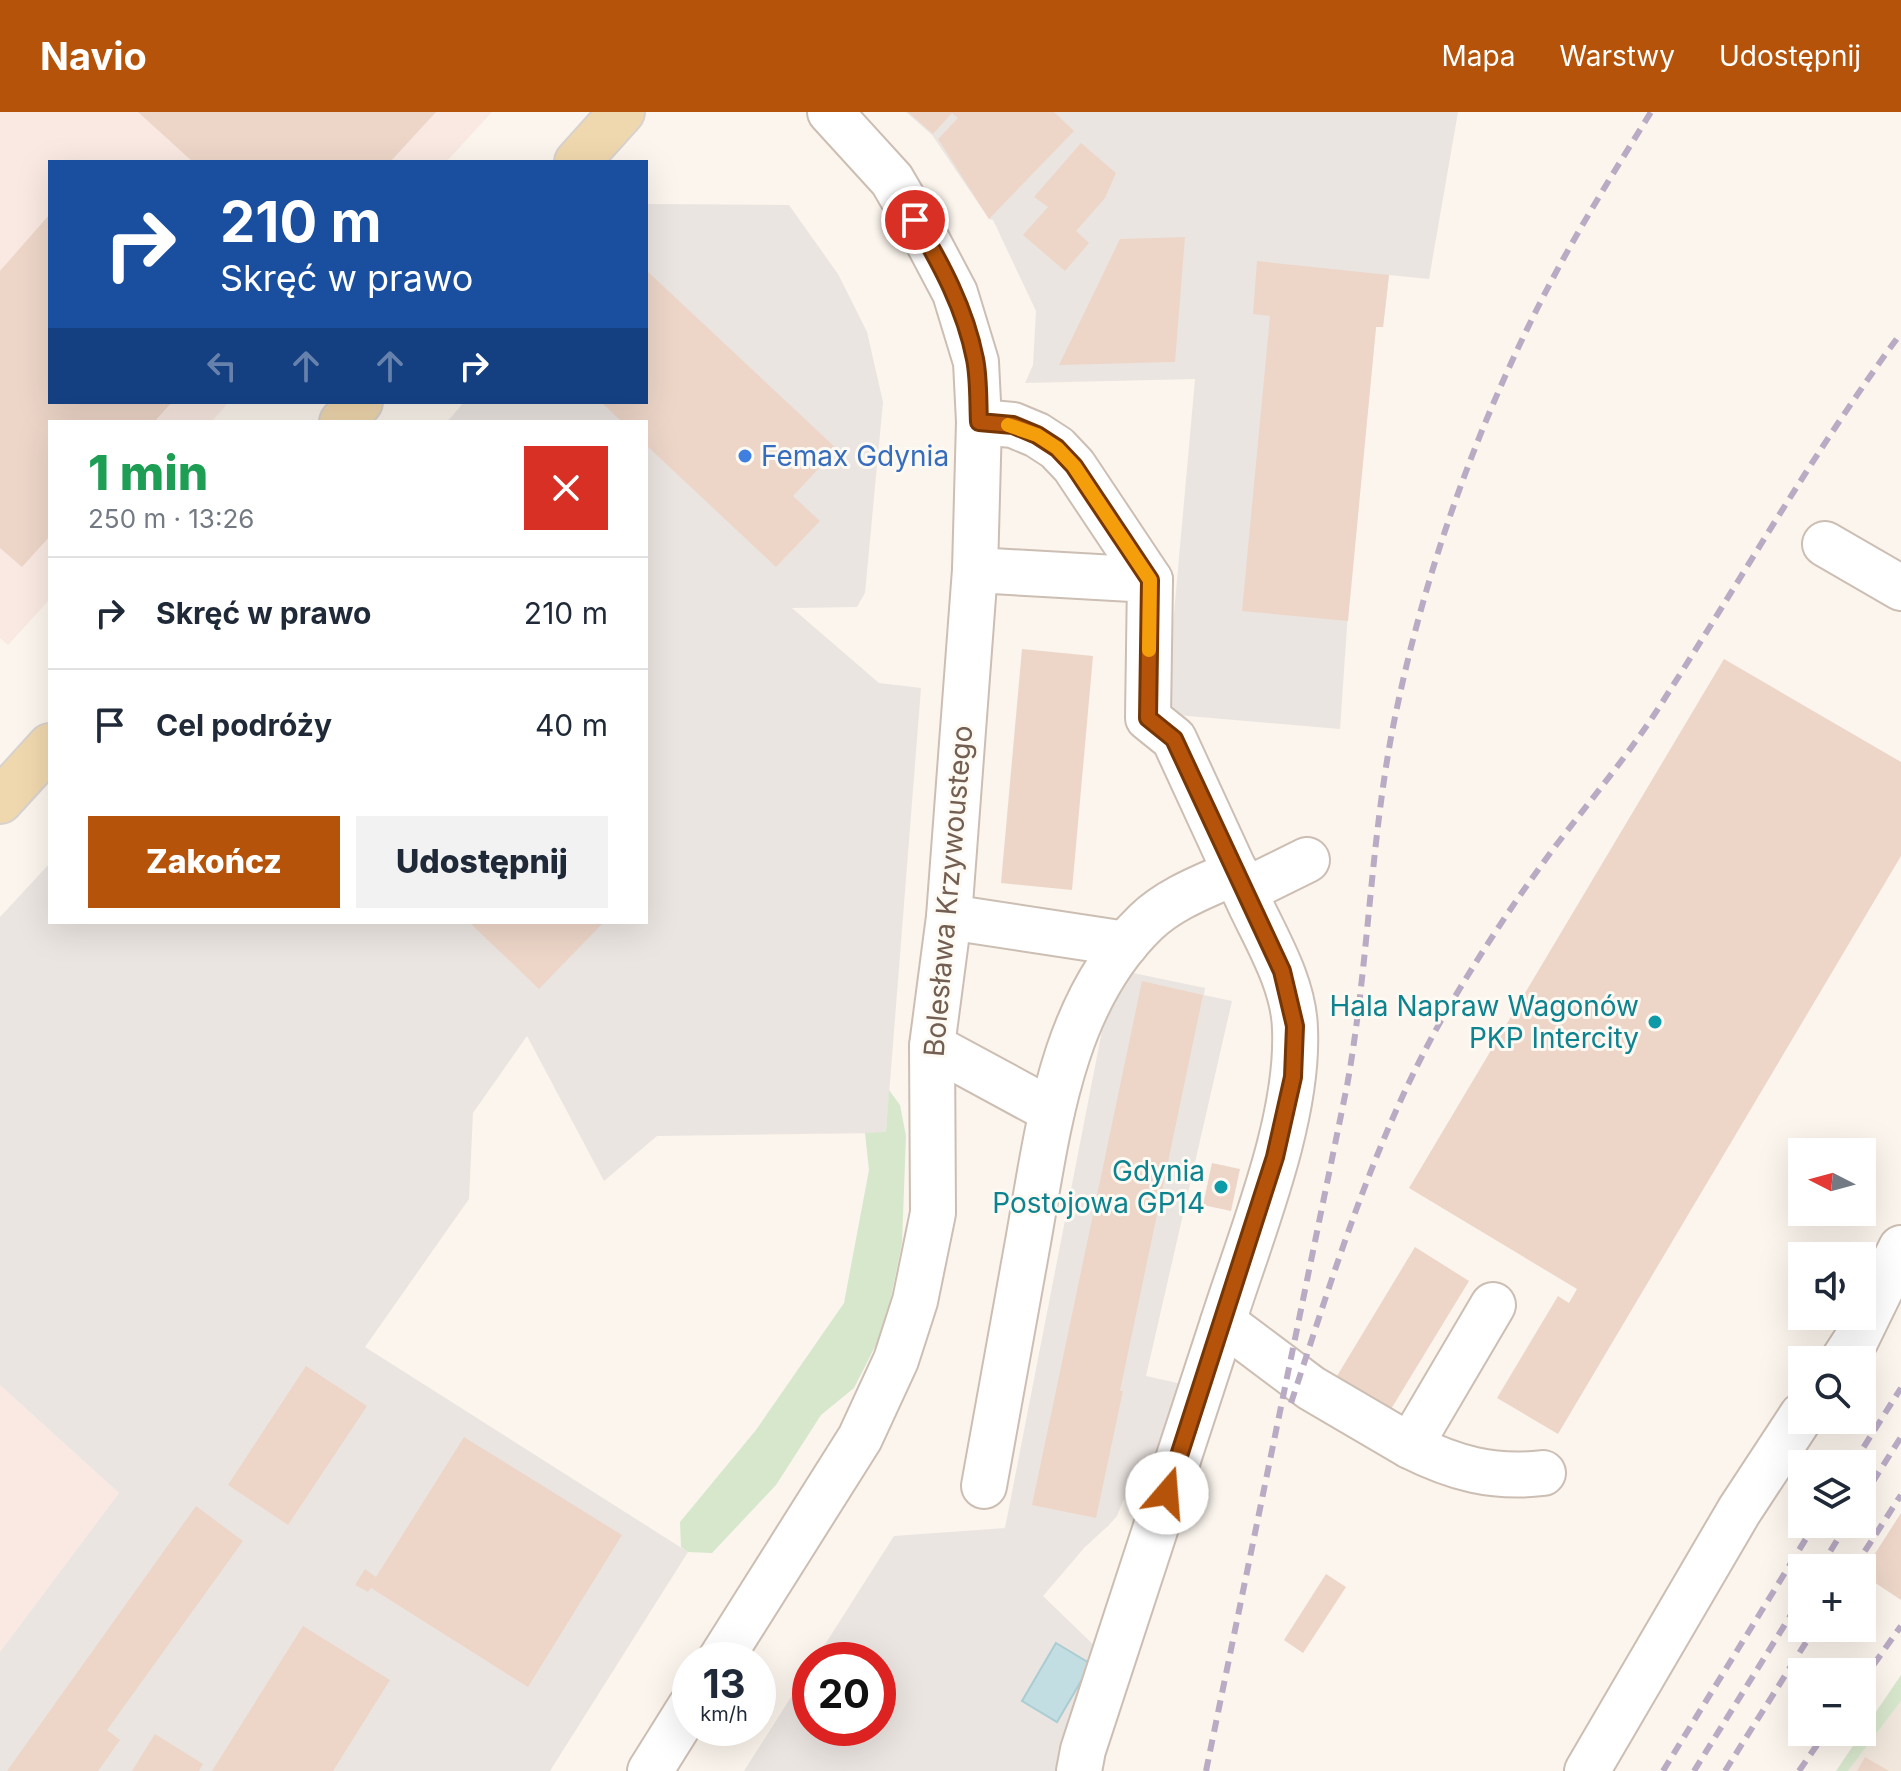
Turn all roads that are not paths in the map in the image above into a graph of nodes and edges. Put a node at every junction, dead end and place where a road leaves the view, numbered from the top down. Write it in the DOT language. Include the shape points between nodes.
graph roads {
  1 [pos="622,112"];
  2 [pos="830,112"];
  3 [pos="579,160"];
  4 [pos="358,404"];
  5 [pos="344,420"];
  6 [pos="979,422"];
  7 [pos="1825,544"];
  8 [pos="975,570"];
  9 [pos="1150,580"];
  10 [pos="1901,588"];
  11 [pos="48,748"];
  12 [pos="0,801"];
  13 [pos="1307,860"];
  14 [pos="1240,882"];
  15 [pos="949,917"];
  16 [pos="1126,944"];
  17 [pos="932,1046"];
  18 [pos="1052,1111"];
  19 [pos="1901,1248"];
  20 [pos="1493,1305"];
  21 [pos="1223,1322"];
  22 [pos="1852,1346"];
  23 [pos="1790,1434"];
  24 [pos="1410,1446"];
  25 [pos="1543,1473"];
  26 [pos="984,1486"];
  27 [pos="731,1642"];
  28 [pos="672,1736"];
  29 [pos="650,1771"];
  30 [pos="1079,1771"];
  31 [pos="1587,1771"];
  1 -- 3 [label="main road"];
  2 -- 6 [label="street, Bolesława Krzywoustego" via="892,180 955,293 976,362"];
  4 -- 5 [label="main road"];
  6 -- 8 [label="street, Bolesława Krzywoustego"];
  6 -- 9 [label="street" via="1013,425 1057,448"];
  7 -- 10 [label="street"];
  8 -- 9 [label="street"];
  8 -- 15 [label="street, Bolesława Krzywoustego"];
  9 -- 14 [label="street" via="1148,718 1174,739"];
  11 -- 12 [label="main road"];
  13 -- 14 [label="street"];
  14 -- 16 [label="street" via="1171,902"];
  14 -- 21 [label="street" via="1282,971 1295,1026 1295,1052 1279,1142"];
  15 -- 16 [label="street"];
  15 -- 17 [label="street, Bolesława Krzywoustego"];
  16 -- 18 [label="street" via="1077,1027"];
  17 -- 18 [label="street"];
  17 -- 27 [label="street, Bolesława Krzywoustego" via="933,1213 915,1301 896,1360 860,1438"];
  18 -- 26 [label="street"];
  19 -- 22 [label="street"];
  20 -- 24 [label="street"];
  21 -- 24 [label="street" via="1311,1388"];
  21 -- 30 [label="street"];
  23 -- 31 [label="street"];
  24 -- 25 [label="street" via="1471,1471"];
  28 -- 29 [label="street"];
}
